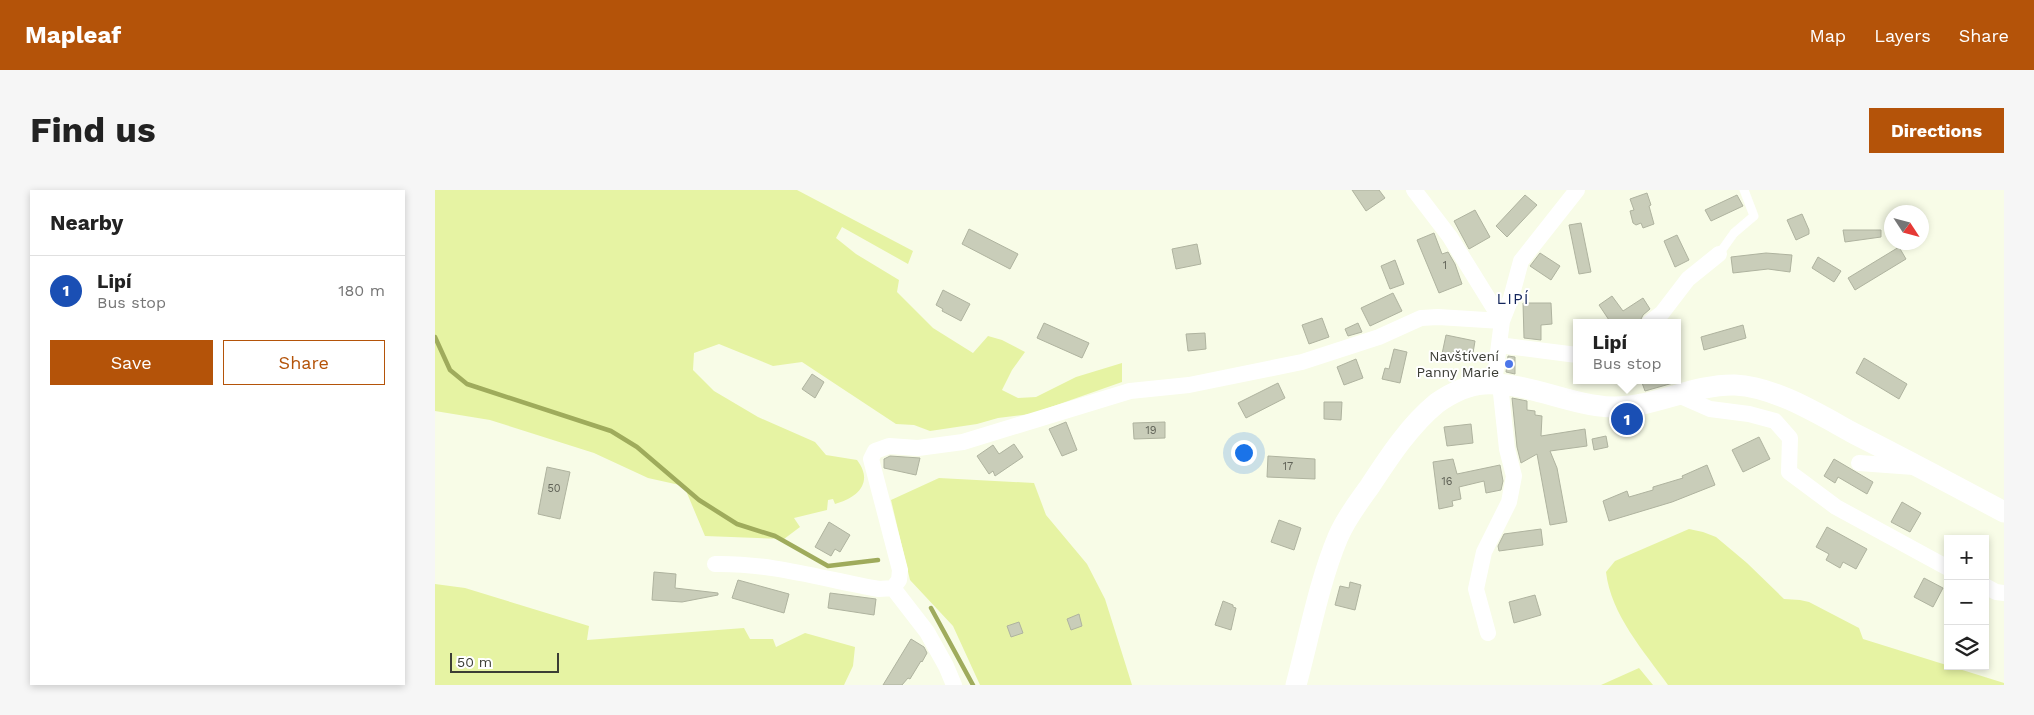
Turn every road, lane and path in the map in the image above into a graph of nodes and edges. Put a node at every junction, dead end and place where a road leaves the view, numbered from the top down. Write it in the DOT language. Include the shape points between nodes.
graph roads {
  1 [pos="1414,190"];
  2 [pos="1577,190"];
  3 [pos="1744,190"];
  4 [pos="1719,254"];
  5 [pos="1654,319"];
  6 [pos="1503,321"];
  7 [pos="1499,345"];
  8 [pos="1573,354"];
  9 [pos="1497,384"];
  10 [pos="1679,395"];
  11 [pos="1859,463"];
  12 [pos="1921,468"];
  13 [pos="2004,512"];
  14 [pos="715,564"];
  15 [pos="1944,566"];
  16 [pos="893,588"];
  17 [pos="1989,588"];
  18 [pos="2004,593"];
  19 [pos="1488,633"];
  20 [pos="954,685"];
  21 [pos="1296,685"];
  1 -- 6 [label="street" via="1450,237"];
  2 -- 6 [label="street" via="1521,260"];
  3 -- 4 [label="lane" via="1754,216 1734,233"];
  4 -- 5 [label="street" via="1688,279"];
  6 -- 7 [label="street"];
  6 -- 16 [label="street" via="1421,318 1302,362 1189,385 1130,391 963,442 918,448 889,446 875,451 871,459 900,570 899,580"];
  7 -- 8 [label="street"];
  7 -- 9 [label="street"];
  9 -- 10 [label="street" via="1605,406 1643,404"];
  9 -- 19 [label="street" via="1514,476 1509,502 1484,552 1476,589"];
  9 -- 21 [label="street" via="1474,386 1439,402 1391,456 1351,512 1331,555"];
  10 -- 12 [label="street" via="1747,386 1796,403"];
  10 -- 15 [label="street" via="1710,408 1775,421 1790,438 1789,472 1836,506"];
  11 -- 12 [label="street"];
  12 -- 13 [label="street"];
  14 -- 16 [label="street" via="776,567 879,589"];
  16 -- 20 [label="street" via="927,632"];
  17 -- 18 [label="street"];
}
